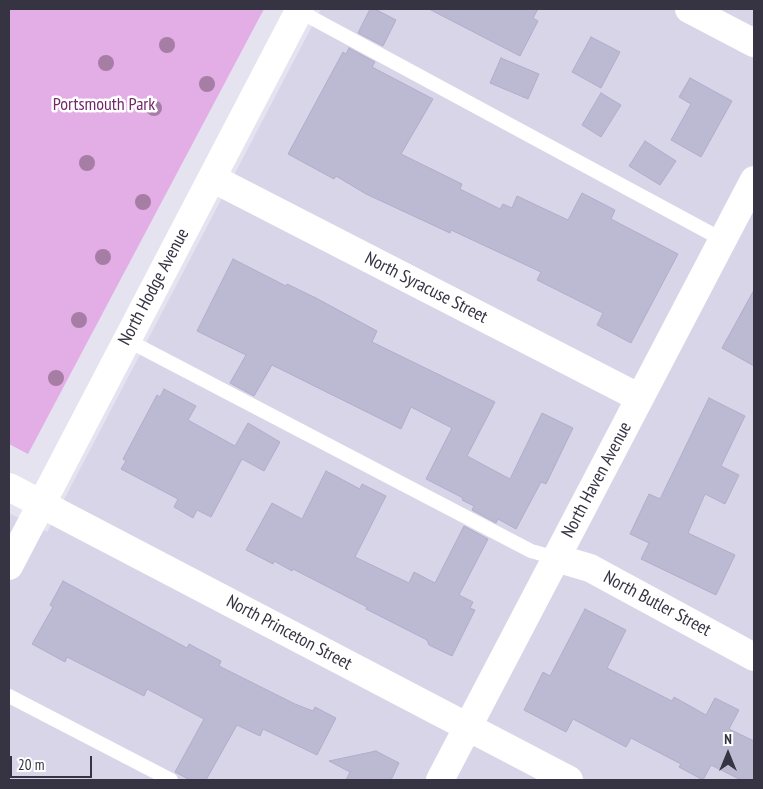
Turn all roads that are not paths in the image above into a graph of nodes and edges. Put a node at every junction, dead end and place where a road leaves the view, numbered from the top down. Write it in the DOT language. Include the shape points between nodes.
graph roads {
  1 [pos="690,9"];
  2 [pos="300,10"];
  3 [pos="754,43"];
  4 [pos="212,178"];
  5 [pos="754,180"];
  6 [pos="723,240"];
  7 [pos="127,340"];
  8 [pos="640,398"];
  9 [pos="9,487"];
  10 [pos="41,504"];
  11 [pos="556,558"];
  12 [pos="9,566"];
  13 [pos="754,657"];
  14 [pos="9,696"];
  15 [pos="468,728"];
  16 [pos="171,780"];
  17 [pos="440,780"];
  18 [pos="569,780"];
  1 -- 3 [label="street"];
  2 -- 4 [label="street, North Hodge Avenue"];
  2 -- 6 [label="lane"];
  4 -- 7 [label="street, North Hodge Avenue"];
  4 -- 8 [label="street, North Syracuse Street"];
  5 -- 6 [label="street, North Haven Avenue"];
  6 -- 8 [label="street, North Haven Avenue"];
  7 -- 10 [label="street, North Hodge Avenue"];
  7 -- 11 [label="lane" via="531,551"];
  8 -- 11 [label="street, North Haven Avenue"];
  9 -- 10 [label="street, North Princeton Street"];
  10 -- 12 [label="street, North Hodge Avenue"];
  10 -- 15 [label="street, North Princeton Street"];
  11 -- 13 [label="street, North Butler Street" via="590,568"];
  11 -- 15 [label="street, North Haven Avenue"];
  14 -- 16 [label="lane"];
  15 -- 17 [label="street, North Haven Avenue"];
  15 -- 18 [label="street, North Princeton Street"];
}
